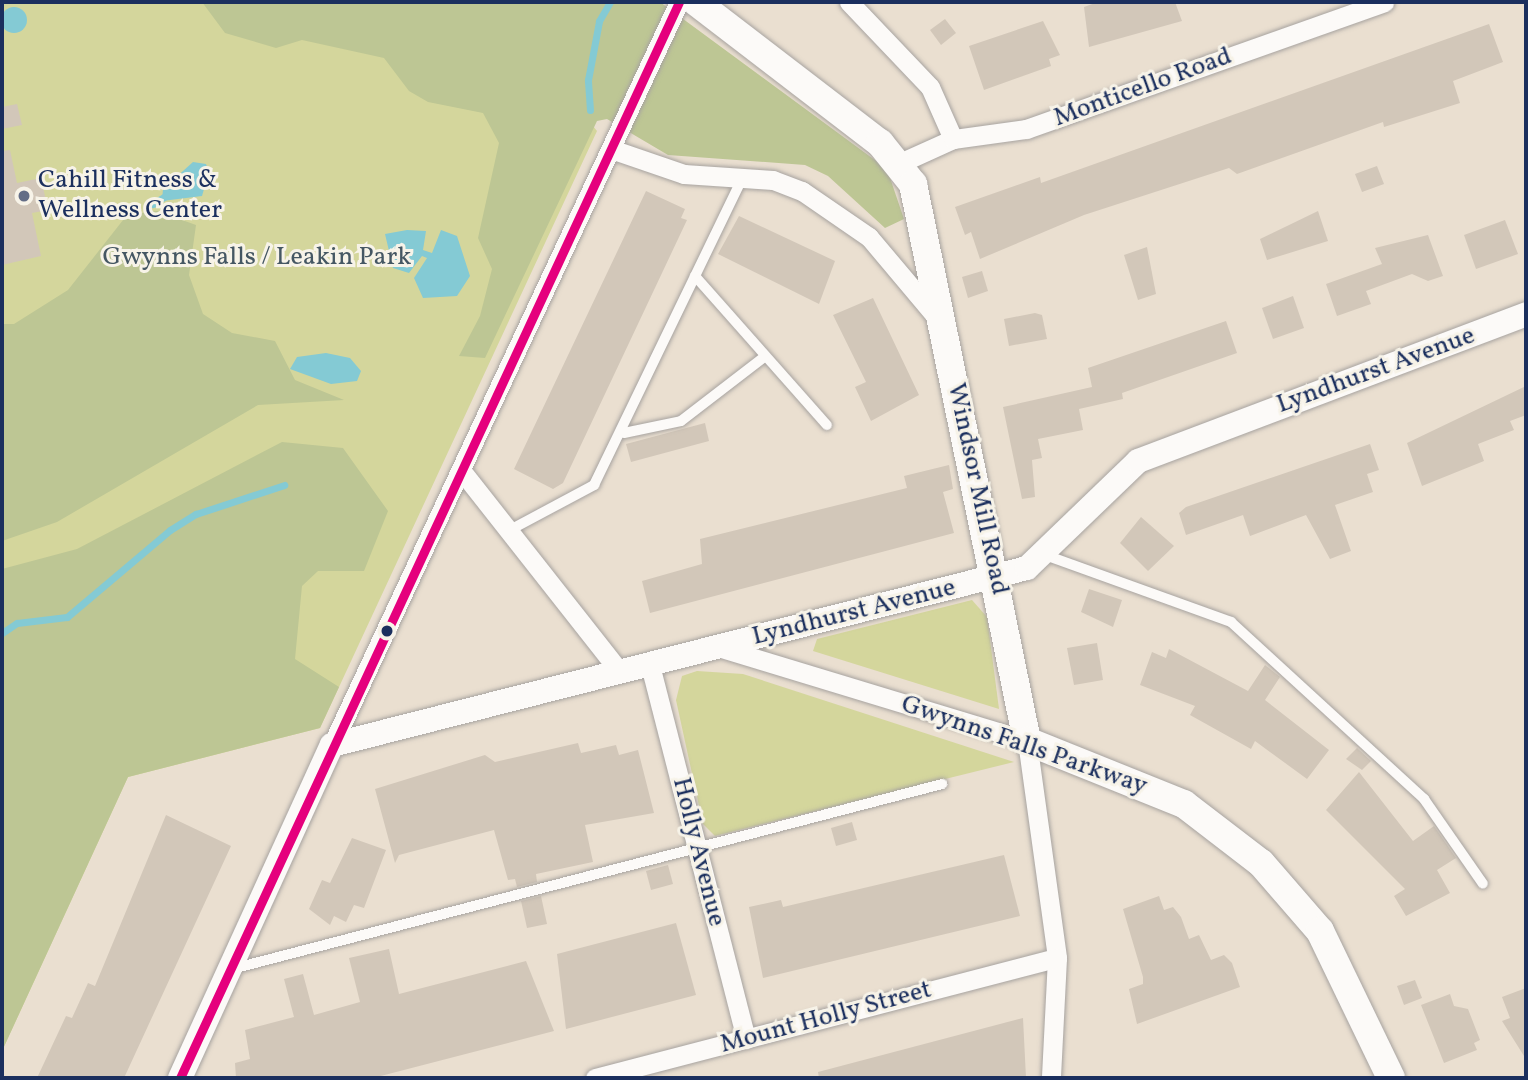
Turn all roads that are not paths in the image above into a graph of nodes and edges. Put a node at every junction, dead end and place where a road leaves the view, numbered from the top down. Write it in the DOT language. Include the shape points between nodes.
graph roads {
  1 [pos="679,2"];
  2 [pos="696,2"];
  3 [pos="849,2"];
  4 [pos="1384,2"];
  5 [pos="953,139"];
  6 [pos="614,141"];
  7 [pos="900,163"];
  8 [pos="742,178"];
  9 [pos="695,276"];
  10 [pos="1526,314"];
  11 [pos="943,325"];
  12 [pos="764,357"];
  13 [pos="827,425"];
  14 [pos="624,433"];
  15 [pos="461,470"];
  16 [pos="509,531"];
  17 [pos="1041,553"];
  18 [pos="996,577"];
  19 [pos="718,647"];
  20 [pos="650,664"];
  21 [pos="620,672"];
  22 [pos="1027,741"];
  23 [pos="332,745"];
  24 [pos="942,784"];
  25 [pos="697,848"];
  26 [pos="1483,884"];
  27 [pos="1057,958"];
  28 [pos="228,970"];
  29 [pos="1358,1011"];
  30 [pos="746,1039"];
  31 [pos="180,1078"];
  32 [pos="595,1078"];
  33 [pos="1051,1078"];
  34 [pos="1368,1078"];
  35 [pos="1391,1078"];
  1 -- 6 [label="street"];
  2 -- 7 [label="main road, Windsor Mill Road"];
  3 -- 5 [label="street" via="930,87"];
  4 -- 5 [label="street, Monticello Road" via="1026,130"];
  5 -- 7 [label="street, Monticello Road"];
  6 -- 8 [label="street" via="658,168"];
  6 -- 15 [label="street"];
  7 -- 11 [label="main road, Windsor Mill Road" via="920,204"];
  8 -- 9 [label="lane"];
  8 -- 11 [label="street" via="773,180 833,208 869,237"];
  9 -- 12 [label="lane"];
  9 -- 14 [label="lane"];
  10 -- 17 [label="street, Lyndhurst Avenue" via="1150,455 1116,476"];
  11 -- 18 [label="main road, Windsor Mill Road"];
  12 -- 13 [label="lane"];
  12 -- 14 [label="lane" via="681,421"];
  14 -- 16 [label="lane" via="594,485"];
  15 -- 16 [label="street"];
  15 -- 23 [label="street"];
  16 -- 21 [label="street"];
  17 -- 18 [label="street, Lyndhurst Avenue" via="1027,568"];
  17 -- 26 [label="lane" via="1231,622 1424,799"];
  18 -- 19 [label="street, Lyndhurst Avenue"];
  18 -- 22 [label="main road, Windsor Mill Road"];
  19 -- 20 [label="street, Lyndhurst Avenue"];
  19 -- 22 [label="street, Gwynns Falls Parkway"];
  20 -- 21 [label="street, Lyndhurst Avenue"];
  20 -- 25 [label="street, Holly Avenue"];
  21 -- 23 [label="street, Lyndhurst Avenue"];
  22 -- 27 [label="street, Windsor Mill Road"];
  22 -- 29 [label="main road, Gwynns Falls Parkway" via="1123,775 1184,804 1228,834 1292,894 1320,931"];
  23 -- 28 [label="street"];
  24 -- 25 [label="lane"];
  25 -- 28 [label="lane"];
  25 -- 30 [label="street, Holly Avenue"];
  27 -- 30 [label="street, Mount Holly Street"];
  27 -- 33 [label="street, Windsor Mill Road"];
  28 -- 31 [label="street"];
  29 -- 34 [label="main road, Gwynns Falls Parkway"];
  29 -- 35 [label="main road, Gwynns Falls Parkway"];
  30 -- 32 [label="street, Mount Holly Street"];
}
